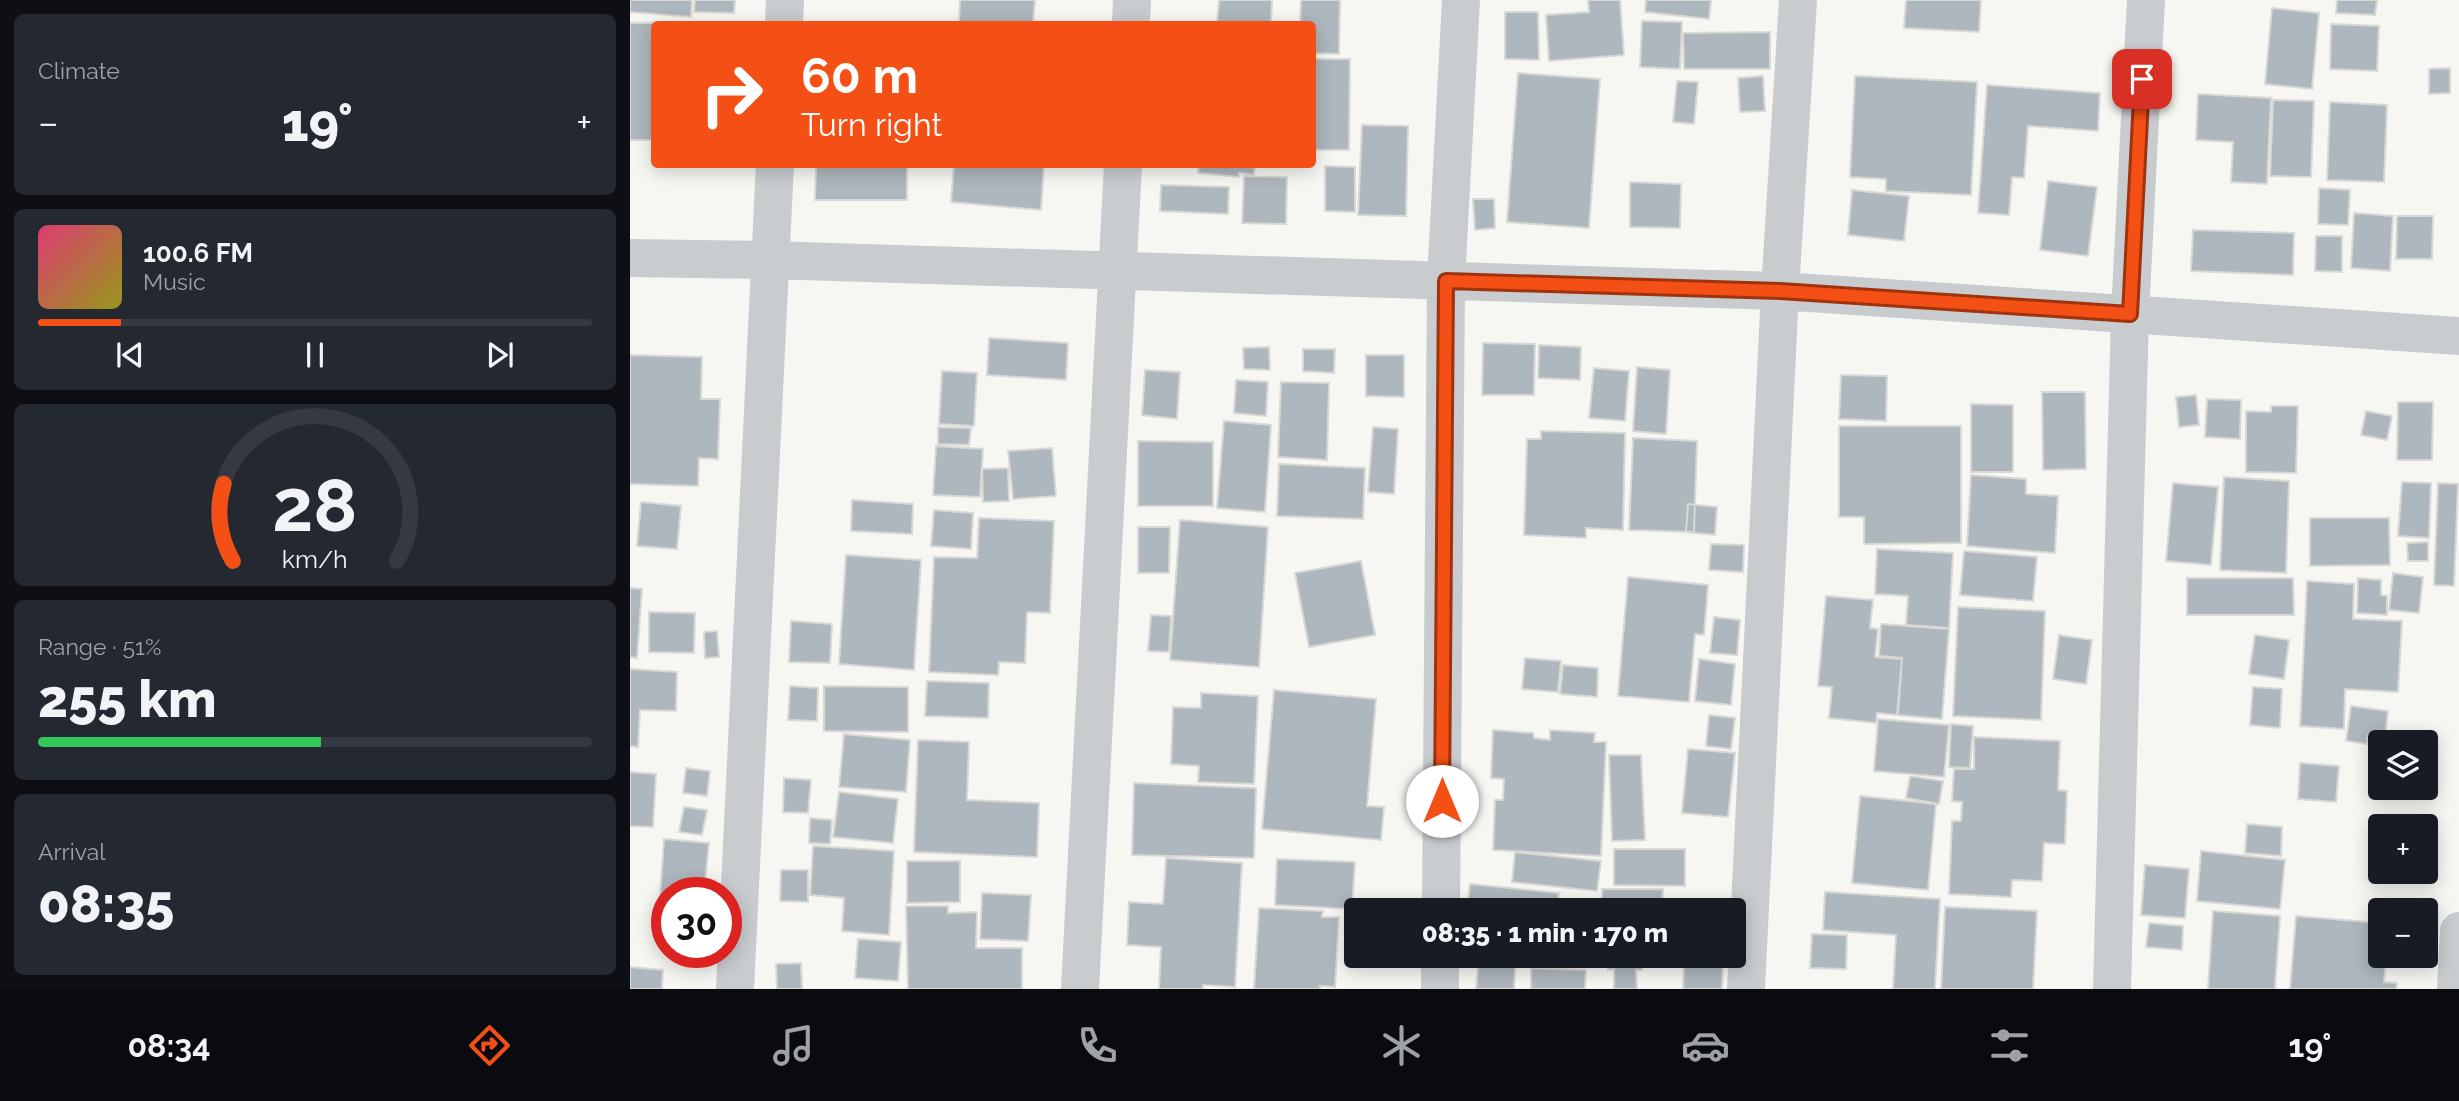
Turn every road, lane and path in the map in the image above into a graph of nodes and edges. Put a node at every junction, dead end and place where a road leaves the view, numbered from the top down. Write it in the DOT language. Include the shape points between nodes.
graph roads {
  1 [pos="785,0"];
  2 [pos="1132,0"];
  3 [pos="1461,0"];
  4 [pos="1798,0"];
  5 [pos="2146,0"];
  6 [pos="783,21"];
  7 [pos="1130,21"];
  8 [pos="775,168"];
  9 [pos="1123,168"];
  10 [pos="630,258"];
  11 [pos="769,260"];
  12 [pos="1118,272"];
  13 [pos="1446,281"];
  14 [pos="1780,291"];
  15 [pos="2130,314"];
  16 [pos="2459,336"];
  17 [pos="1441,898"];
  18 [pos="2459,931"];
  19 [pos="1440,968"];
  20 [pos="735,989"];
  21 [pos="1080,989"];
  22 [pos="1440,989"];
  23 [pos="1746,989"];
  24 [pos="2112,989"];
  25 [pos="2456,989"];
  1 -- 6 [label="street"];
  2 -- 7 [label="street"];
  3 -- 13 [label="street"];
  4 -- 14 [label="street"];
  5 -- 15 [label="street"];
  8 -- 11 [label="street"];
  9 -- 12 [label="street"];
  10 -- 11 [label="street"];
  11 -- 12 [label="street"];
  11 -- 20 [label="street"];
  12 -- 13 [label="street"];
  12 -- 21 [label="street"];
  13 -- 14 [label="street"];
  13 -- 17 [label="street"];
  14 -- 15 [label="street"];
  14 -- 23 [label="street"];
  15 -- 16 [label="street"];
  15 -- 24 [label="street"];
  18 -- 25 [label="street"];
  19 -- 22 [label="street"];
}
